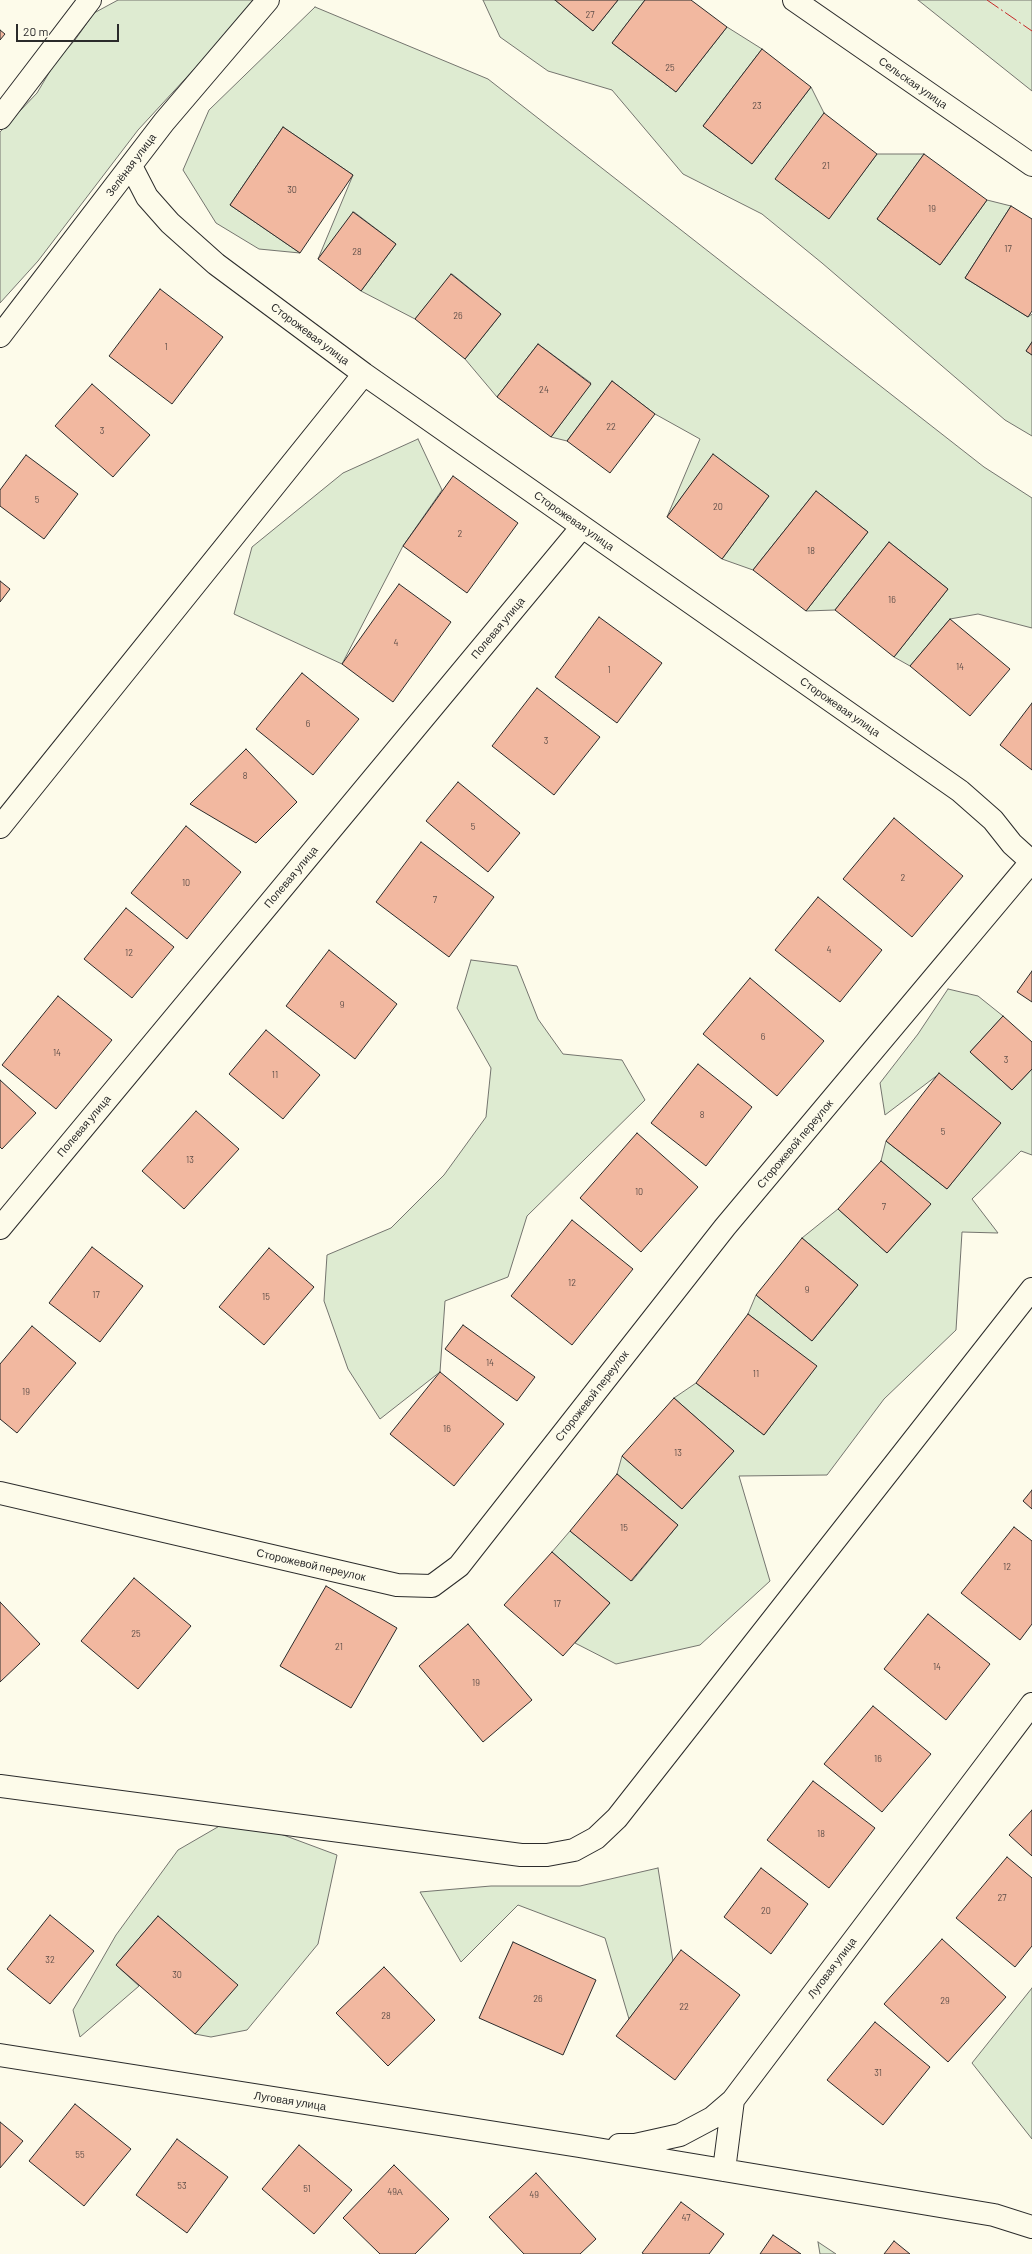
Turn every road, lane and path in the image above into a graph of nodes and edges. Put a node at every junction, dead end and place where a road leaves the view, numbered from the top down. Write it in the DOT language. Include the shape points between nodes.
graph roads {
  1 [pos="90,0"];
  2 [pos="268,0"];
  3 [pos="794,0"];
  4 [pos="0,118"];
  5 [pos="131,166"];
  6 [pos="1032,166"];
  7 [pos="0,336"];
  8 [pos="364,374"];
  9 [pos="582,526"];
  10 [pos="0,827"];
  11 [pos="1032,862"];
  12 [pos="0,1228"];
  13 [pos="1032,1289"];
  14 [pos="0,1493"];
  15 [pos="1032,1704"];
  16 [pos="0,1786"];
  17 [pos="0,2055"];
  18 [pos="732,2100"];
  19 [pos="579,2146"];
  20 [pos="724,2170"];
  21 [pos="1032,2227"];
  1 -- 4 [label="street"];
  2 -- 5 [label="street, Зелёная улица" via="164,122"];
  3 -- 6 [label="street, Сельская улица"];
  5 -- 7 [label="street, Зелёная улица"];
  5 -- 8 [label="street, Сторожевая улица" via="147,197 204,254"];
  8 -- 9 [label="street, Сторожевая улица"];
  8 -- 10 [label="street"];
  9 -- 11 [label="street, Сторожевая улица" via="960,791 993,820 1012,844"];
  9 -- 12 [label="street, Полевая улица"];
  11 -- 14 [label="street, Сторожевой переулок" via="725,1227 459,1566 432,1586 397,1585"];
  13 -- 16 [label="street" via="617,1818 596,1838 574,1850 547,1855 521,1855"];
  15 -- 18 [label="street, Луговая улица"];
  17 -- 19 [label="street, Луговая улица"];
  18 -- 19 [label="street, Луговая улица" via="712,2118 680,2135 635,2145"];
  18 -- 20 [label="street"];
  19 -- 20 [label="street, Луговая улица"];
  20 -- 21 [label="street, Луговая улица" via="994,2215"];
}
